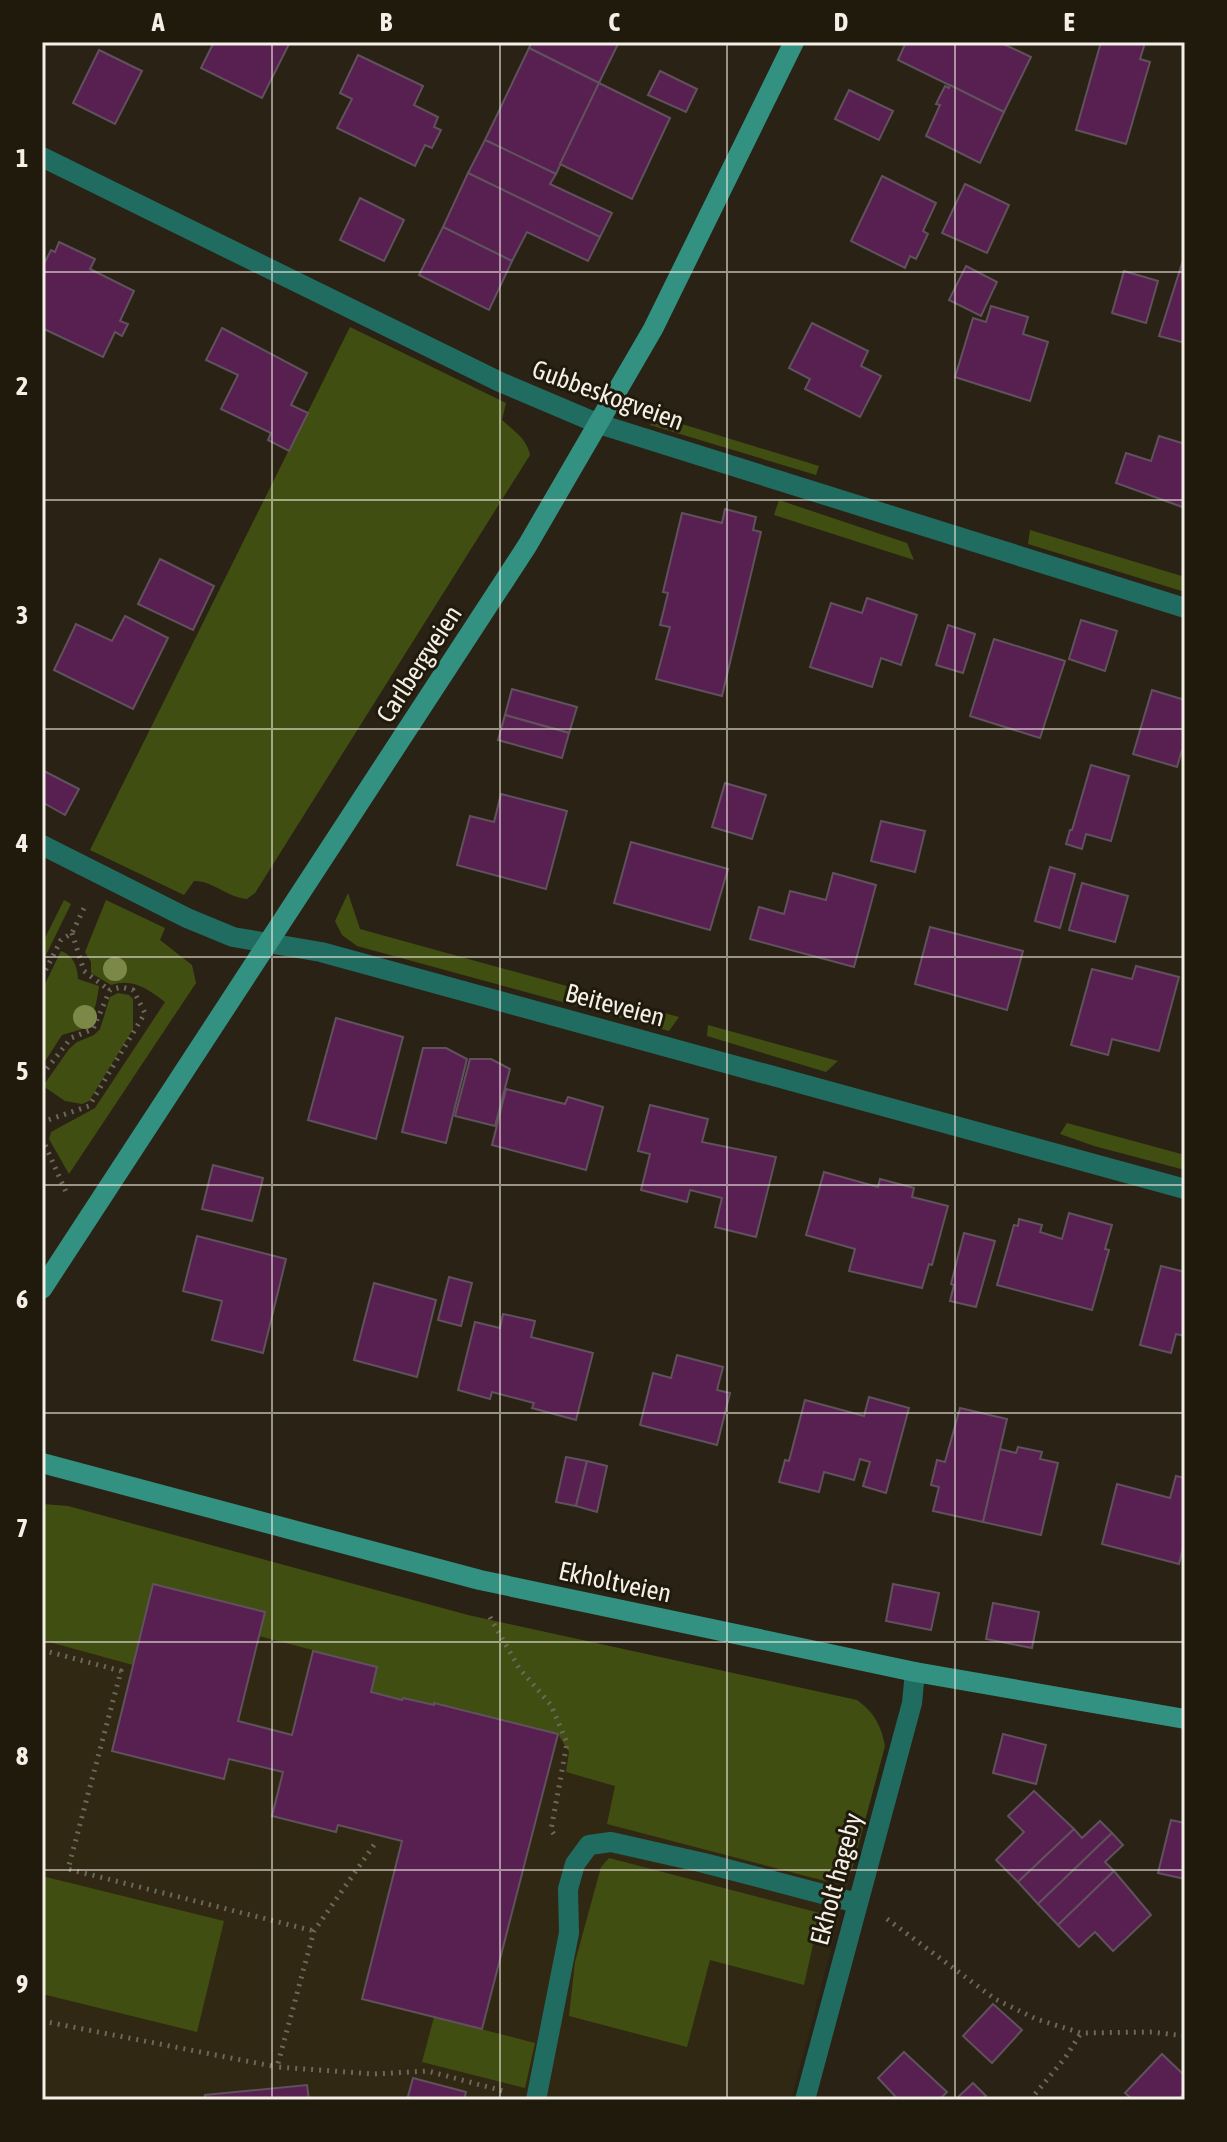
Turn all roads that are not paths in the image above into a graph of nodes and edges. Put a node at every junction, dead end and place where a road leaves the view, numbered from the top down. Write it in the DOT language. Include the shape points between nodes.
graph roads {
  1 [pos="794,42"];
  2 [pos="42,157"];
  3 [pos="599,424"];
  4 [pos="1185,608"];
  5 [pos="42,845"];
  6 [pos="269,945"];
  7 [pos="1185,1189"];
  8 [pos="42,1289"];
  9 [pos="42,1463"];
  10 [pos="915,1672"];
  11 [pos="1185,1719"];
  12 [pos="857,1903"];
  13 [pos="535,2100"];
  14 [pos="805,2100"];
  1 -- 3 [label="street, Carlbergveien" via="653,329"];
  2 -- 3 [label="street, Gubbeskogveien" via="500,382"];
  3 -- 4 [label="street, Gubbeskogveien"];
  3 -- 6 [label="street, Carlbergveien" via="527,546"];
  5 -- 6 [label="street, Beiteveien" via="187,918"];
  6 -- 7 [label="street, Beiteveien" via="321,952"];
  6 -- 8 [label="street, Carlbergveien"];
  9 -- 10 [label="street, Ekholtveien" via="480,1580"];
  10 -- 11 [label="street, Ekholtveien"];
  10 -- 12 [label="street, Ekholt hageby" via="912,1703"];
  12 -- 13 [label="street" via="611,1842 589,1845 575,1864 568,1889 569,1933"];
  12 -- 14 [label="street, Ekholt hageby"];
}
